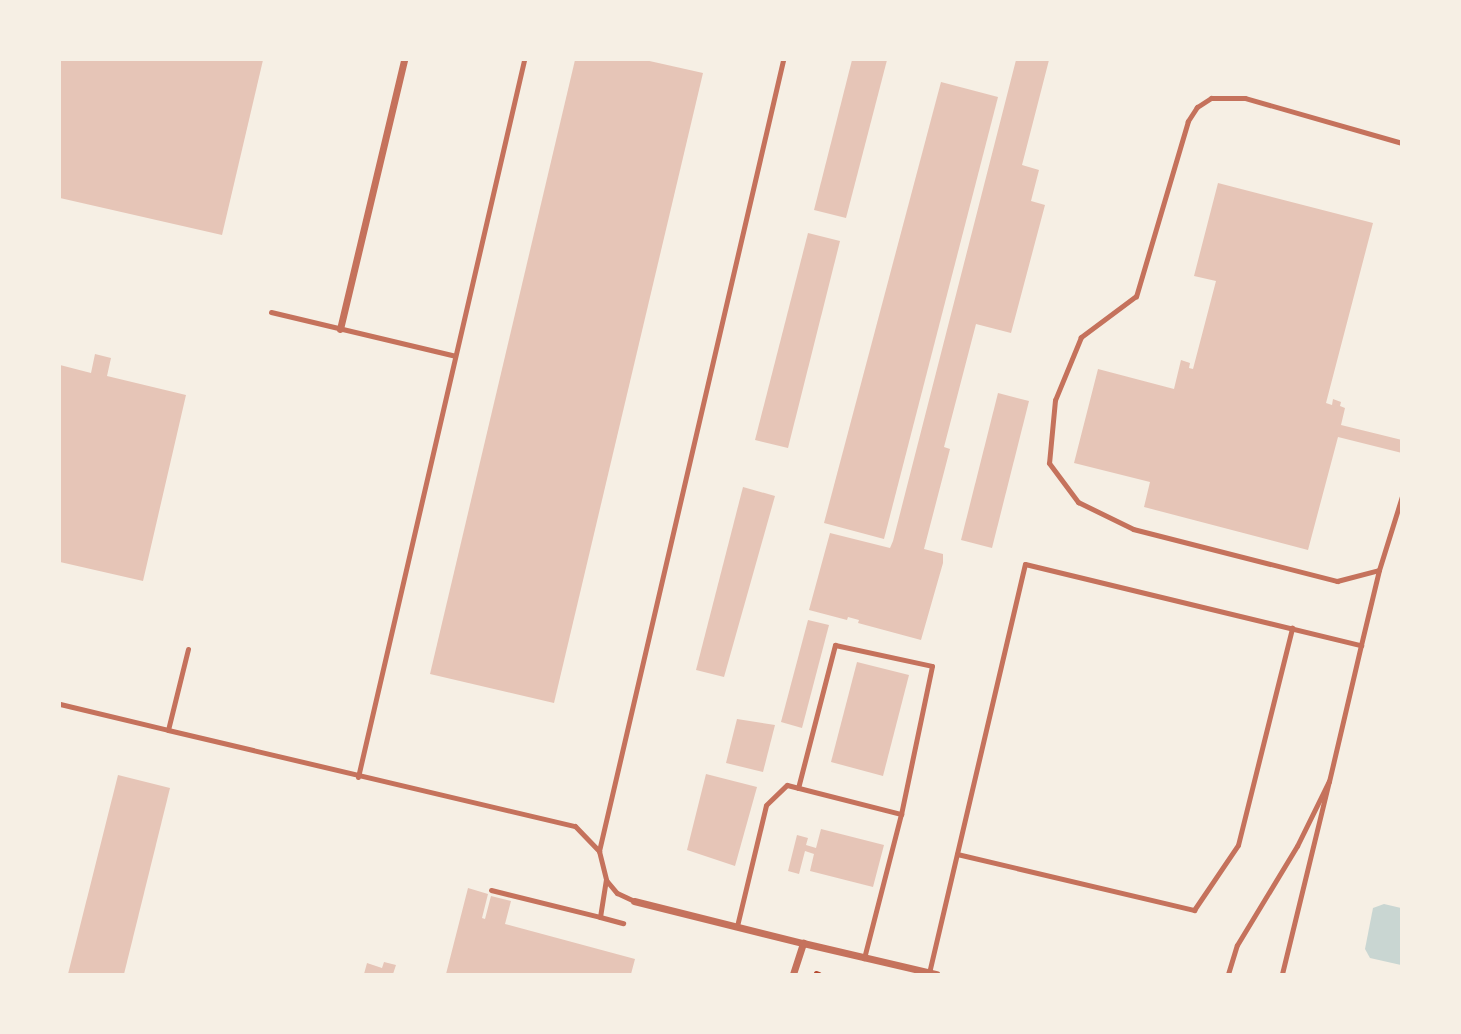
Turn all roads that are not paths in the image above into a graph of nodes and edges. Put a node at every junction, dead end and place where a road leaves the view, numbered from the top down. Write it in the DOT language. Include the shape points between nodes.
graph roads {
  1 [pos="404,60"];
  2 [pos="524,60"];
  3 [pos="783,60"];
  4 [pos="1402,143"];
  5 [pos="271,312"];
  6 [pos="340,329"];
  7 [pos="455,356"];
  8 [pos="1402,496"];
  9 [pos="1379,570"];
  10 [pos="1292,628"];
  11 [pos="1361,645"];
  12 [pos="188,649"];
  13 [pos="60,704"];
  14 [pos="168,730"];
  15 [pos="358,777"];
  16 [pos="1329,781"];
  17 [pos="798,788"];
  18 [pos="901,814"];
  19 [pos="599,851"];
  20 [pos="957,854"];
  21 [pos="606,880"];
  22 [pos="491,890"];
  23 [pos="634,901"];
  24 [pos="600,917"];
  25 [pos="622,922"];
  26 [pos="737,926"];
  27 [pos="803,943"];
  28 [pos="864,958"];
  29 [pos="909,972"];
  30 [pos="932,974"];
  31 [pos="793,975"];
  32 [pos="898,975"];
  33 [pos="1228,975"];
  34 [pos="1282,975"];
  1 -- 6 [label="street"];
  2 -- 7 [label="lane"];
  3 -- 19 [label="lane"];
  4 -- 9 [label="lane" via="1245,98 1211,98 1197,107 1188,121 1136,296 1081,337 1055,400 1049,463 1078,502 1133,529 1337,581"];
  5 -- 6 [label="lane"];
  6 -- 7 [label="lane"];
  7 -- 15 [label="lane"];
  8 -- 9 [label="lane"];
  9 -- 11 [label="lane"];
  10 -- 11 [label="lane"];
  10 -- 20 [label="lane" via="1238,845 1194,910"];
  10 -- 20 [label="lane" via="1025,564"];
  11 -- 16 [label="lane"];
  12 -- 14 [label="lane"];
  13 -- 14 [label="lane"];
  14 -- 15 [label="lane"];
  15 -- 19 [label="lane" via="575,826"];
  16 -- 33 [label="lane" via="1297,846 1237,945"];
  16 -- 34 [label="lane"];
  17 -- 18 [label="lane"];
  17 -- 18 [label="lane" via="835,645 932,666"];
  17 -- 26 [label="lane" via="787,785 766,805"];
  18 -- 28 [label="lane"];
  19 -- 21 [label="lane"];
  20 -- 30 [label="lane"];
  21 -- 23 [label="lane" via="617,893"];
  21 -- 24 [label="lane"];
  22 -- 24 [label="lane"];
  23 -- 26 [label="street"];
  24 -- 25 [label="lane"];
  26 -- 27 [label="street"];
  27 -- 28 [label="street"];
  27 -- 31 [label="street"];
  28 -- 29 [label="street"];
  29 -- 30 [label="street"];
  29 -- 32 [label="street"];
}
